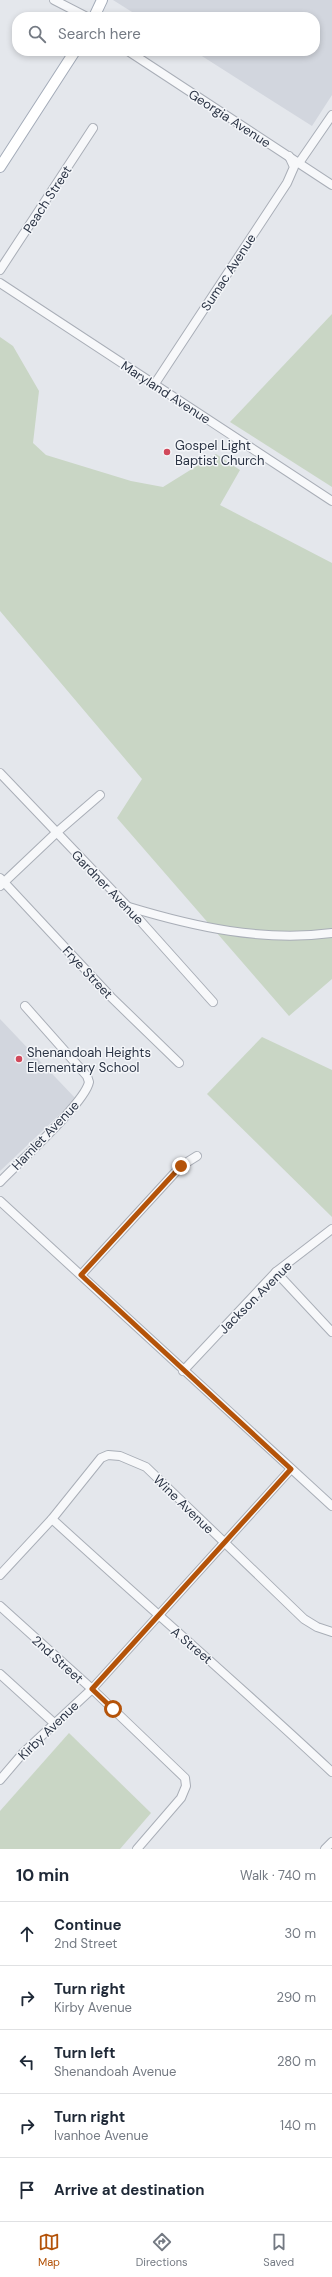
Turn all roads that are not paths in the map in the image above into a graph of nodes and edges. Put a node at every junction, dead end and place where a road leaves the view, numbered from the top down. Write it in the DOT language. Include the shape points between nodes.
graph roads {
  1 [pos="54,0"];
  2 [pos="102,0"];
  3 [pos="77,12"];
  4 [pos="96,12"];
  5 [pos="72,56"];
  6 [pos="136,56"];
  7 [pos="332,115"];
  8 [pos="94,128"];
  9 [pos="289,156"];
  10 [pos="299,163"];
  11 [pos="0,166"];
  12 [pos="332,185"];
  13 [pos="0,270"];
  14 [pos="0,283"];
  15 [pos="154,385"];
  16 [pos="332,501"];
  17 [pos="0,774"];
  18 [pos="100,795"];
  19 [pos="56,833"];
  20 [pos="1,882"];
  21 [pos="128,907"];
  22 [pos="332,933"];
  23 [pos="213,1002"];
  24 [pos="25,1006"];
  25 [pos="179,1063"];
  26 [pos="197,1156"];
  27 [pos="0,1182"];
  28 [pos="0,1201"];
  29 [pos="332,1229"];
  30 [pos="276,1272"];
  31 [pos="81,1275"];
  32 [pos="332,1332"];
  33 [pos="183,1371"];
  34 [pos="291,1469"];
  35 [pos="332,1506"];
  36 [pos="52,1519"];
  37 [pos="224,1542"];
  38 [pos="0,1575"];
  39 [pos="0,1606"];
  40 [pos="157,1616"];
  41 [pos="332,1632"];
  42 [pos="0,1674"];
  43 [pos="92,1689"];
  44 [pos="54,1723"];
  45 [pos="332,1772"];
  46 [pos="0,1780"];
  47 [pos="332,1842"];
  48 [pos="137,1849"];
  49 [pos="325,1849"];
  1 -- 3 [label="street"];
  2 -- 4 [label="main road"];
  5 -- 11 [label="main road"];
  6 -- 9 [label="street, Georgia Avenue"];
  7 -- 10 [label="street"];
  8 -- 13 [label="street, Peach Street"];
  9 -- 10 [label="street, Georgia Avenue"];
  9 -- 15 [label="street, Sumac Avenue" via="294,167 287,183"];
  10 -- 12 [label="street, Georgia Avenue"];
  14 -- 15 [label="street, Maryland Avenue"];
  15 -- 16 [label="street, Maryland Avenue"];
  17 -- 19 [label="street, Gardner Avenue"];
  18 -- 19 [label="street"];
  19 -- 20 [label="street"];
  19 -- 21 [label="street, Gardner Avenue"];
  20 -- 25 [label="street, Frye Street" via="111,997"];
  21 -- 22 [label="street" via="248,934 292,937"];
  21 -- 23 [label="street, Gardner Avenue"];
  24 -- 27 [label="street, Hamlet Avenue" via="87,1076 88,1086 73,1107"];
  26 -- 31 [label="street" via="181,1166"];
  28 -- 31 [label="street"];
  29 -- 30 [label="street, Jackson Avenue"];
  30 -- 32 [label="street"];
  30 -- 33 [label="street, Jackson Avenue"];
  31 -- 33 [label="street"];
  33 -- 34 [label="street"];
  34 -- 35 [label="street"];
  34 -- 37 [label="street, Kirby Avenue"];
  36 -- 37 [label="street, Wine Avenue" via="101,1458 116,1455 146,1467"];
  36 -- 38 [label="street"];
  36 -- 40 [label="street, A Street"];
  37 -- 40 [label="street, Kirby Avenue"];
  37 -- 41 [label="street, Wine Avenue" via="304,1619"];
  39 -- 43 [label="street, 2nd Street"];
  40 -- 43 [label="street, Kirby Avenue"];
  40 -- 45 [label="street, A Street" via="215,1664"];
  42 -- 44 [label="street"];
  43 -- 44 [label="street, Kirby Avenue"];
  43 -- 48 [label="street, 2nd Street" via="185,1778 186,1786 181,1798"];
  44 -- 46 [label="street, Kirby Avenue"];
  47 -- 49 [label="street"];
}
